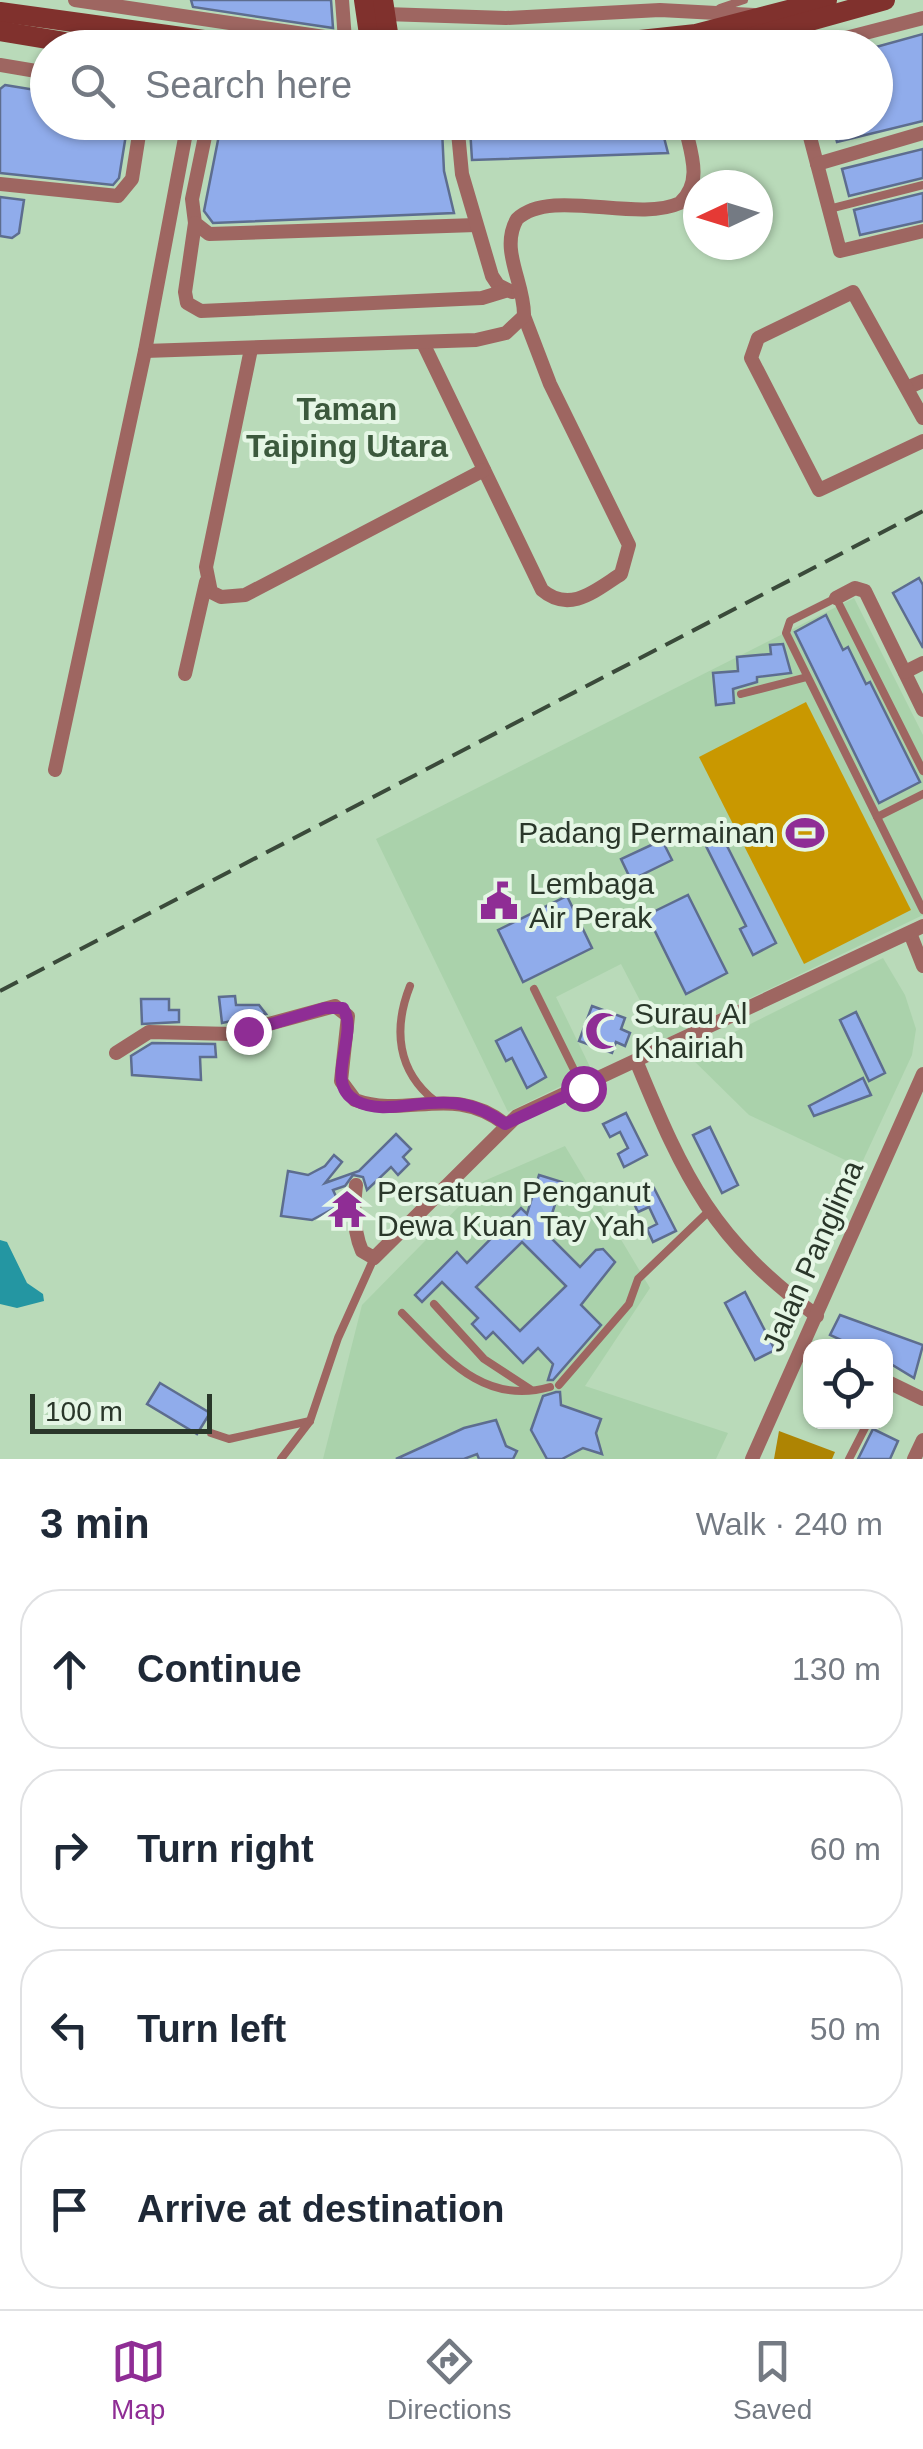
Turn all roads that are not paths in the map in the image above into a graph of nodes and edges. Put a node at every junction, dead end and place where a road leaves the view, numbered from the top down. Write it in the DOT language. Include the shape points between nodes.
graph roads {
  1 [pos="75,0"];
  2 [pos="186,0"];
  3 [pos="342,0"];
  4 [pos="364,0"];
  5 [pos="744,0"];
  6 [pos="827,0"];
  7 [pos="885,0"];
  8 [pos="0,6"];
  9 [pos="384,7"];
  10 [pos="771,9"];
  11 [pos="711,11"];
  12 [pos="189,17"];
  13 [pos="923,18"];
  14 [pos="150,30"];
  15 [pos="277,30"];
  16 [pos="344,30"];
  17 [pos="375,30"];
  18 [pos="708,30"];
  19 [pos="778,30"];
  20 [pos="877,30"];
  21 [pos="0,31"];
  22 [pos="30,36"];
  23 [pos="0,65"];
  24 [pos="30,70"];
  25 [pos="923,133"];
  26 [pos="138,140"];
  27 [pos="185,140"];
  28 [pos="204,140"];
  29 [pos="459,140"];
  30 [pos="687,140"];
  31 [pos="811,140"];
  32 [pos="817,164"];
  33 [pos="0,184"];
  34 [pos="923,185"];
  35 [pos="829,209"];
  36 [pos="195,223"];
  37 [pos="476,225"];
  38 [pos="923,231"];
  39 [pos="167,236"];
  40 [pos="192,247"];
  41 [pos="505,291"];
  42 [pos="523,293"];
  43 [pos="524,316"];
  44 [pos="423,343"];
  45 [pos="251,349"];
  46 [pos="145,351"];
  47 [pos="916,384"];
  48 [pos="923,418"];
  49 [pos="923,441"];
  50 [pos="484,470"];
  51 [pos="206,581"];
  52 [pos="836,598"];
  53 [pos="923,663"];
  54 [pos="905,672"];
  55 [pos="185,674"];
  56 [pos="807,676"];
  57 [pos="740,694"];
  58 [pos="923,710"];
  59 [pos="55,770"];
  60 [pos="923,771"];
  61 [pos="923,794"];
  62 [pos="876,817"];
  63 [pos="923,910"];
  64 [pos="917,930"];
  65 [pos="923,966"];
  66 [pos="410,986"];
  67 [pos="534,989"];
  68 [pos="116,1053"];
  69 [pos="637,1064"];
  70 [pos="923,1074"];
  71 [pos="583,1088"];
  72 [pos="435,1100"];
  73 [pos="505,1124"];
  74 [pos="356,1185"];
  75 [pos="707,1213"];
  76 [pos="374,1258"];
  77 [pos="434,1304"];
  78 [pos="402,1312"];
  79 [pos="817,1316"];
  80 [pos="810,1339"];
  81 [pos="803,1358"];
  82 [pos="893,1386"];
  83 [pos="534,1392"];
  84 [pos="923,1399"];
  85 [pos="310,1421"];
  86 [pos="865,1429"];
  87 [pos="210,1432"];
  88 [pos="923,1440"];
  89 [pos="281,1459"];
  90 [pos="752,1459"];
  91 [pos="850,1459"];
  92 [pos="914,1459"];
  1 -- 12 [label="street"];
  2 -- 12 [label="street"];
  3 -- 16 [label="street"];
  4 -- 17 [label="main road"];
  5 -- 11 [label="lane"];
  6 -- 10 [label="main road"];
  7 -- 19 [label="main road"];
  8 -- 14 [label="main road"];
  9 -- 11 [label="street" via="506,18"];
  10 -- 11 [label="street"];
  10 -- 18 [label="main road"];
  12 -- 15 [label="street"];
  13 -- 20 [label="street"];
  21 -- 22 [label="main road"];
  23 -- 24 [label="street"];
  25 -- 32 [label="street"];
  26 -- 33 [label="street" via="132,179 118,196"];
  27 -- 39 [label="street"];
  28 -- 36 [label="street" via="192,199"];
  29 -- 37 [label="street"];
  30 -- 42 [label="street" via="694,184 680,203 653,209 539,207 517,219 509,242"];
  31 -- 32 [label="street"];
  32 -- 35 [label="street"];
  34 -- 35 [label="lane"];
  35 -- 38 [label="street" via="840,251"];
  36 -- 37 [label="street" via="222,236"];
  36 -- 40 [label="street"];
  37 -- 41 [label="street" via="492,276"];
  39 -- 40 [label="street"];
  39 -- 46 [label="street"];
  40 -- 41 [label="street" via="185,292 187,303 202,311 482,298"];
  41 -- 42 [label="street"];
  42 -- 43 [label="street"];
  43 -- 44 [label="street" via="492,337"];
  43 -- 50 [label="street" via="550,384 625,530 621,574 582,599 552,599"];
  44 -- 45 [label="street"];
  44 -- 50 [label="street"];
  45 -- 46 [label="street"];
  45 -- 51 [label="street"];
  46 -- 59 [label="street"];
  47 -- 48 [label="street"];
  47 -- 49 [label="street" via="854,292 758,338 752,348 751,358 818,490"];
  50 -- 51 [label="street" via="245,594 221,596"];
  51 -- 55 [label="street"];
  52 -- 54 [label="street" via="855,588 865,592"];
  52 -- 56 [label="lane" via="786,626"];
  52 -- 60 [label="lane"];
  53 -- 54 [label="street"];
  54 -- 58 [label="street"];
  56 -- 57 [label="lane"];
  56 -- 62 [label="lane"];
  61 -- 62 [label="lane"];
  62 -- 63 [label="lane"];
  64 -- 65 [label="street"];
  64 -- 69 [label="street"];
  66 -- 72 [label="lane" via="400,1047 419,1088"];
  67 -- 71 [label="lane"];
  68 -- 72 [label="street" via="148,1032 232,1034 335,1006 348,1016 346,1093 378,1106"];
  69 -- 71 [label="street"];
  69 -- 75 [label="street"];
  70 -- 79 [label="street, Jalan Panglima"];
  71 -- 73 [label="street"];
  72 -- 73 [label="street" via="480,1109"];
  73 -- 76 [label="street"];
  74 -- 76 [label="street" via="358,1243"];
  75 -- 79 [label="street" via="778,1287"];
  75 -- 83 [label="lane" via="638,1279 629,1304 554,1386"];
  76 -- 85 [label="lane"];
  77 -- 83 [label="lane" via="484,1359"];
  78 -- 83 [label="lane" via="473,1381"];
  79 -- 80 [label="street, Jalan Panglima"];
  81 -- 90 [label="street, Jalan Panglima"];
  82 -- 84 [label="street"];
  85 -- 87 [label="lane" via="229,1439"];
  85 -- 89 [label="lane"];
  86 -- 91 [label="lane"];
  88 -- 92 [label="street"];
}
